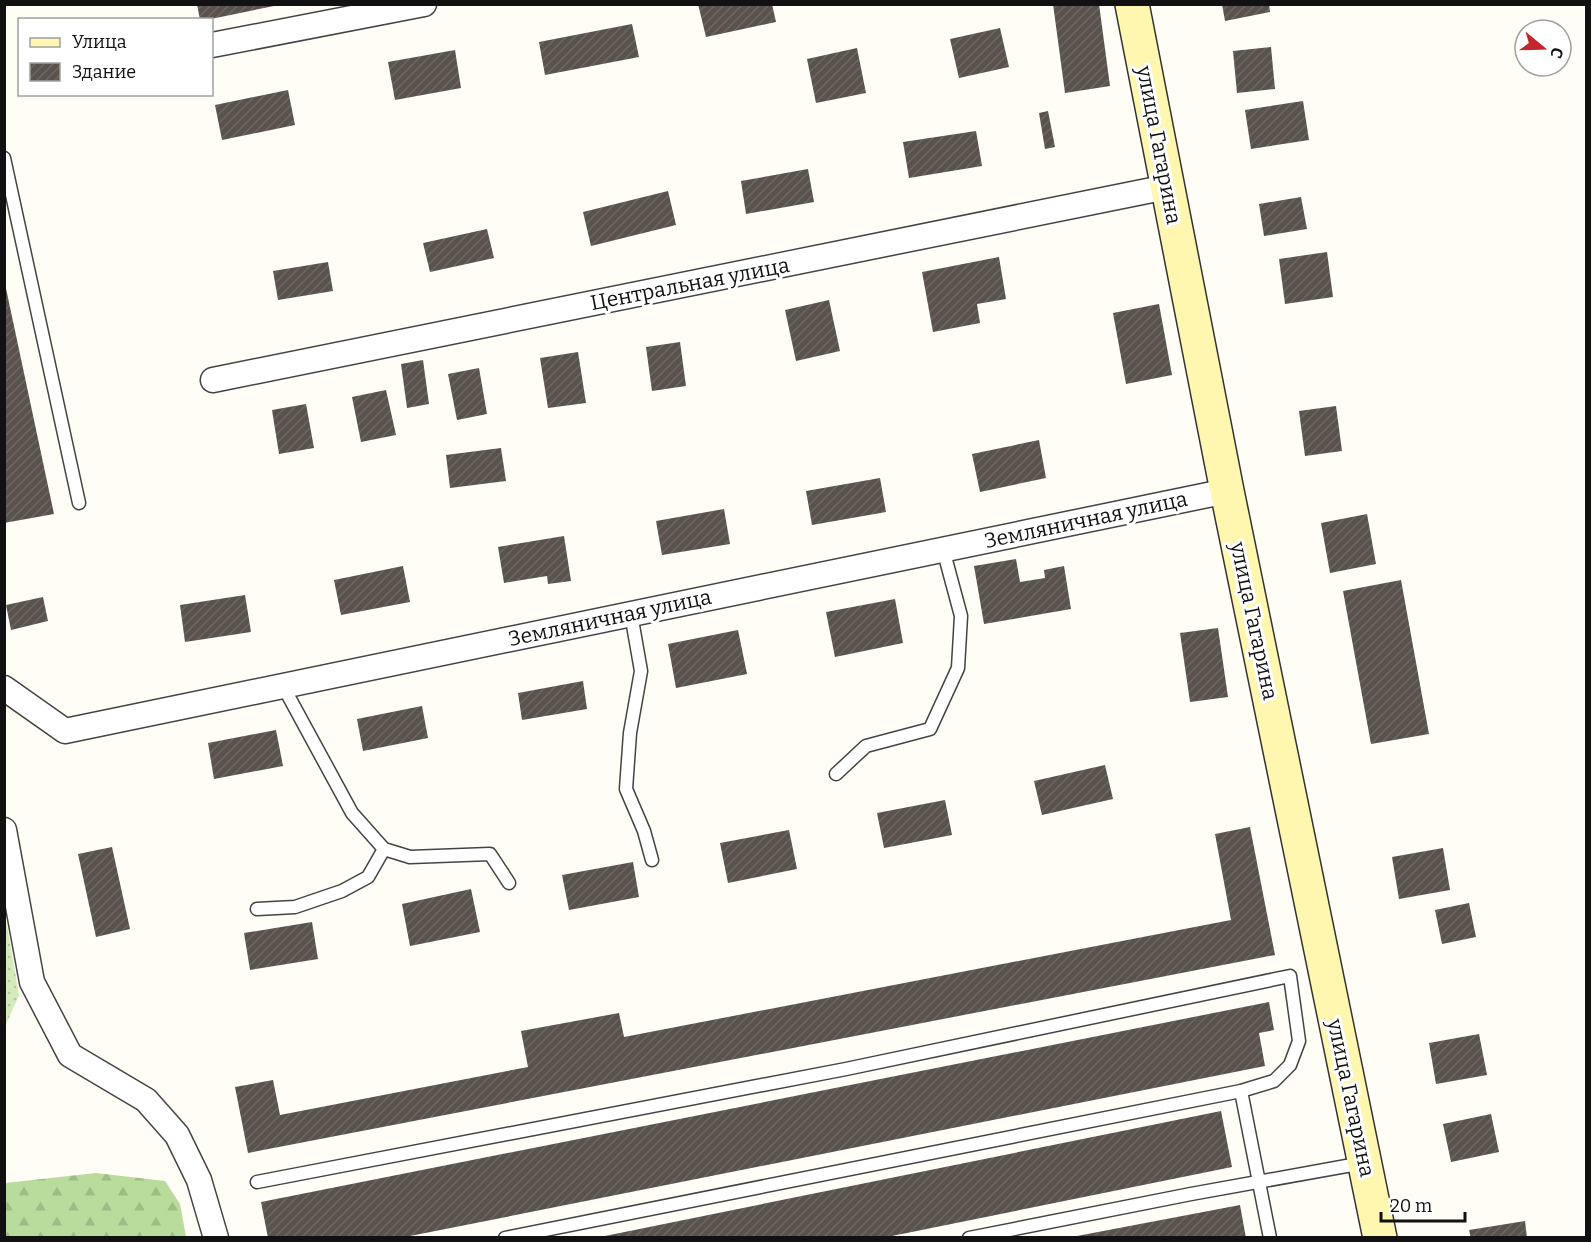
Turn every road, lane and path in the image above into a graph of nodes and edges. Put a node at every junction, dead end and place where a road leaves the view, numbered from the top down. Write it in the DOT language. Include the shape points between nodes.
graph roads {
  1 [pos="424,4"];
  2 [pos="1132,4"];
  3 [pos="213,45"];
  4 [pos="4,158"];
  5 [pos="1167,187"];
  6 [pos="213,380"];
  7 [pos="1227,491"];
  8 [pos="79,503"];
  9 [pos="943,549"];
  10 [pos="630,614"];
  11 [pos="283,686"];
  12 [pos="4,688"];
  13 [pos="836,774"];
  14 [pos="4,830"];
  15 [pos="384,849"];
  16 [pos="652,860"];
  17 [pos="509,883"];
  18 [pos="257,909"];
  19 [pos="1241,1091"];
  20 [pos="1364,1162"];
  21 [pos="1259,1181"];
  22 [pos="257,1182"];
  23 [pos="216,1238"];
  24 [pos="505,1238"];
  25 [pos="969,1238"];
  26 [pos="1270,1238"];
  27 [pos="1380,1238"];
  1 -- 3 [label="street"];
  2 -- 5 [label="street, улица Гагарина"];
  4 -- 8 [label="lane"];
  5 -- 6 [label="street, Центральная улица"];
  5 -- 7 [label="street, улица Гагарина"];
  7 -- 9 [label="street, Земляничная улица"];
  7 -- 20 [label="street, улица Гагарина"];
  9 -- 10 [label="street, Земляничная улица"];
  9 -- 13 [label="lane" via="960,616 958,668 935,719 930,729 866,746"];
  10 -- 11 [label="street, Земляничная улица"];
  10 -- 16 [label="lane" via="641,671 630,733 626,789"];
  11 -- 12 [label="street, Земляничная улица" via="65,731"];
  11 -- 15 [label="lane" via="352,813"];
  14 -- 23 [label="street" via="32,982 70,1055 146,1100 177,1135 199,1180"];
  15 -- 17 [label="lane" via="410,857 490,854"];
  15 -- 18 [label="lane" via="368,877 342,891 294,907"];
  19 -- 21 [label="lane"];
  19 -- 22 [label="lane" via="1274,1081 1290,1065 1299,1041 1290,976 846,1069"];
  19 -- 24 [label="lane"];
  20 -- 21 [label="lane"];
  20 -- 27 [label="street, улица Гагарина"];
  21 -- 25 [label="lane"];
  21 -- 26 [label="lane"];
}
